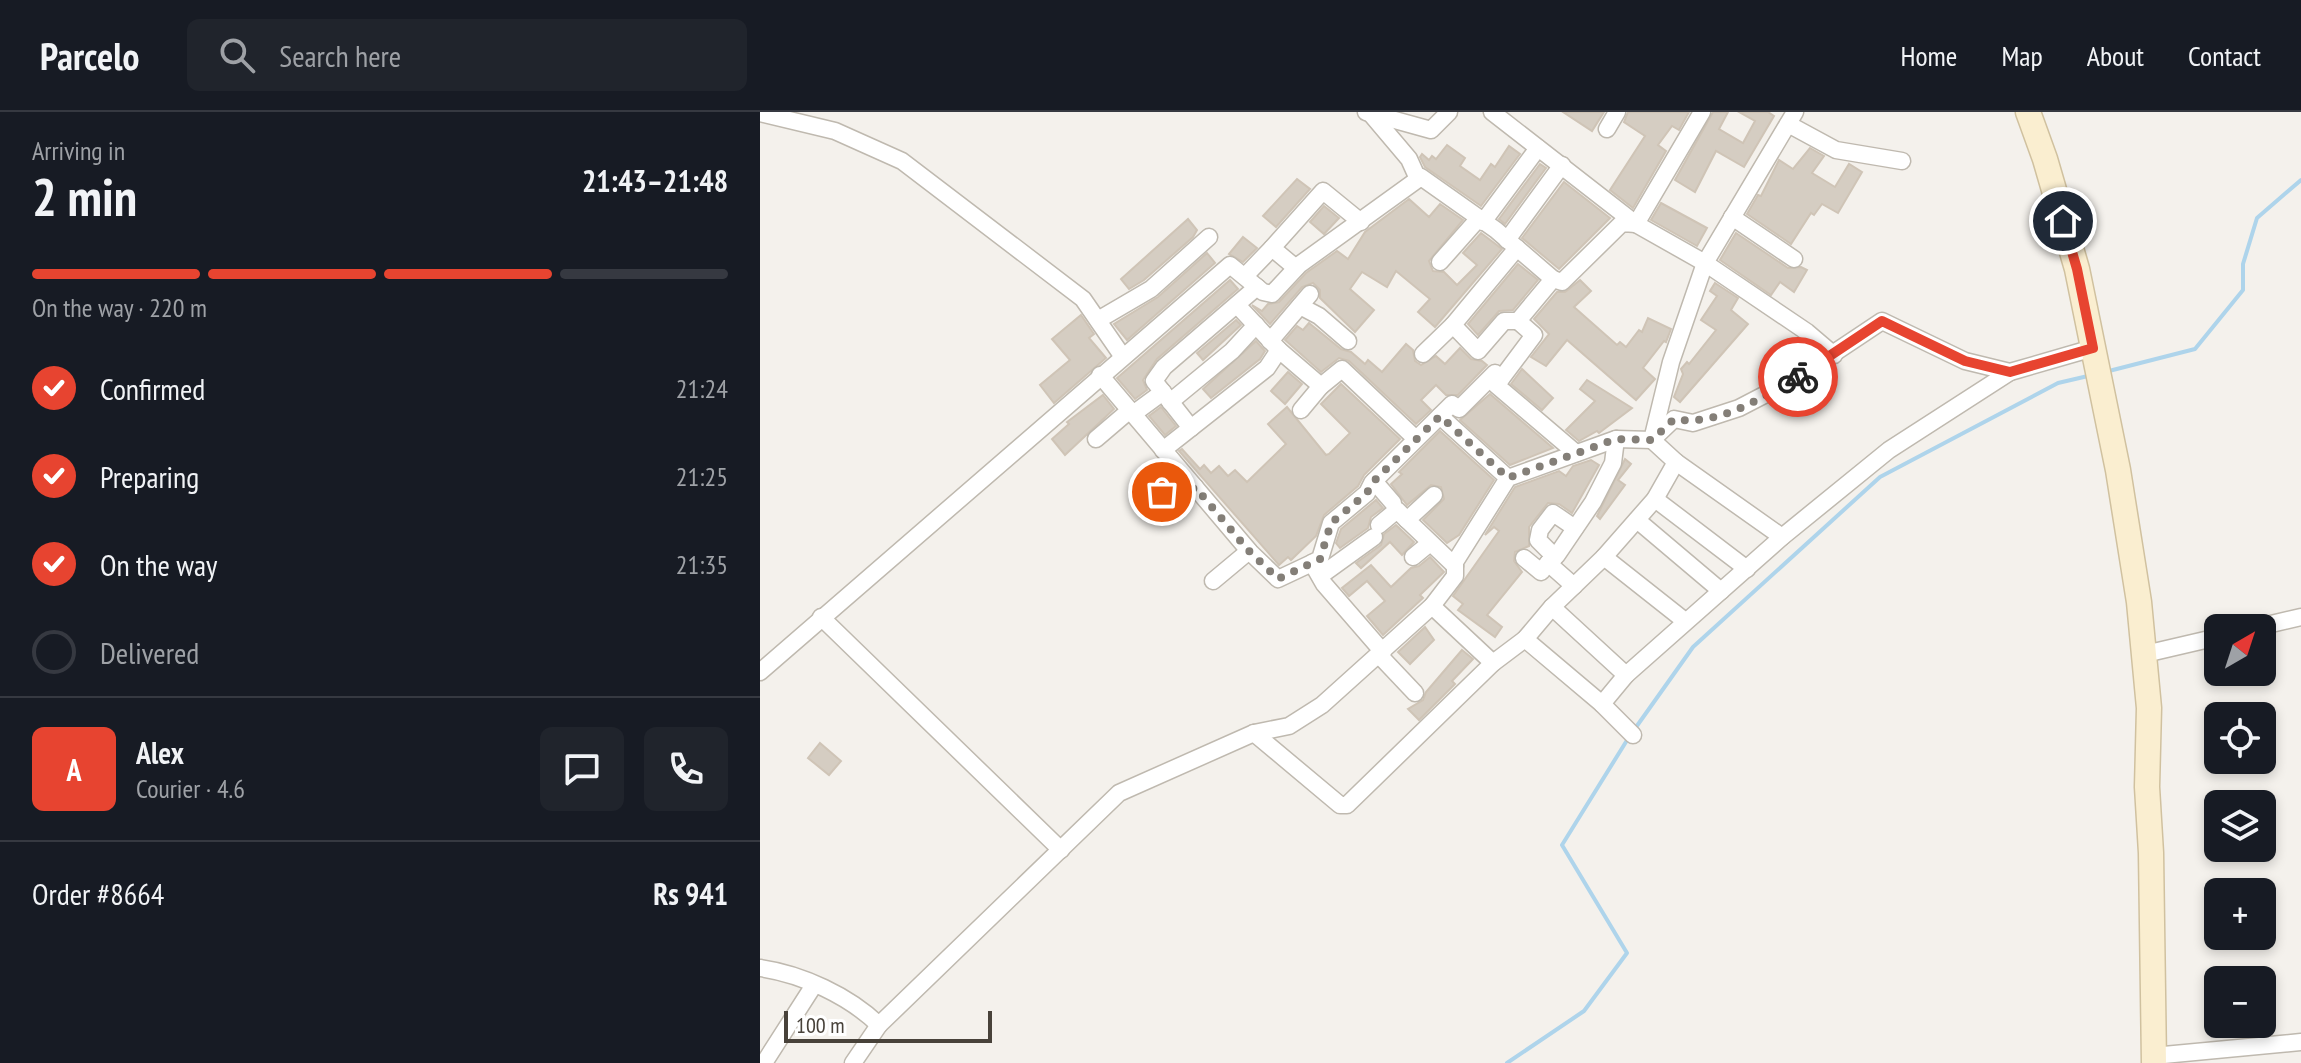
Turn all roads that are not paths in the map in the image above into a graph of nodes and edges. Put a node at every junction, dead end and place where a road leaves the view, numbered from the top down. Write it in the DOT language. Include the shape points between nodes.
graph roads {
  1 [pos="1449,112"];
  2 [pos="1492,112"];
  3 [pos="1617,112"];
  4 [pos="1702,112"];
  5 [pos="2028,112"];
  6 [pos="760,113"];
  7 [pos="1368,113"];
  8 [pos="1792,118"];
  9 [pos="1607,129"];
  10 [pos="1538,148"];
  11 [pos="1902,161"];
  12 [pos="1562,165"];
  13 [pos="1418,179"];
  14 [pos="1732,217"];
  15 [pos="1481,220"];
  16 [pos="1361,222"];
  17 [pos="1636,224"];
  18 [pos="1209,237"];
  19 [pos="1512,244"];
  20 [pos="1272,248"];
  21 [pos="1794,259"];
  22 [pos="1440,262"];
  23 [pos="1705,263"];
  24 [pos="1296,268"];
  25 [pos="1553,279"];
  26 [pos="1251,282"];
  27 [pos="1237,305"];
  28 [pos="1098,320"];
  29 [pos="1518,321"];
  30 [pos="1256,325"];
  31 [pos="1453,325"];
  32 [pos="1348,341"];
  33 [pos="1275,345"];
  34 [pos="1423,354"];
  35 [pos="1834,355"];
  36 [pos="1123,357"];
  37 [pos="2097,368"];
  38 [pos="2010,372"];
  39 [pos="1100,375"];
  40 [pos="1501,379"];
  41 [pos="1321,386"];
  42 [pos="1166,397"];
  43 [pos="1301,410"];
  44 [pos="1131,412"];
  45 [pos="1440,416"];
  46 [pos="1191,428"];
  47 [pos="1096,439"];
  48 [pos="1416,439"];
  49 [pos="1616,439"];
  50 [pos="1652,440"];
  51 [pos="1576,453"];
  52 [pos="1167,454"];
  53 [pos="1676,462"];
  54 [pos="1508,478"];
  55 [pos="1374,481"];
  56 [pos="1195,487"];
  57 [pos="1434,495"];
  58 [pos="1655,499"];
  59 [pos="1393,503"];
  60 [pos="1407,520"];
  61 [pos="1637,520"];
  62 [pos="1575,528"];
  63 [pos="1782,537"];
  64 [pos="1430,543"];
  65 [pos="1249,551"];
  66 [pos="1413,557"];
  67 [pos="1604,557"];
  68 [pos="1524,558"];
  69 [pos="1552,560"];
  70 [pos="1455,566"];
  71 [pos="1316,569"];
  72 [pos="1747,569"];
  73 [pos="1213,581"];
  74 [pos="1574,586"];
  75 [pos="1721,591"];
  76 [pos="1432,606"];
  77 [pos="1552,607"];
  78 [pos="821,617"];
  79 [pos="2301,617"];
  80 [pos="1685,621"];
  81 [pos="2276,623"];
  82 [pos="1525,639"];
  83 [pos="2204,640"];
  84 [pos="1381,654"];
  85 [pos="2145,654"];
  86 [pos="1493,663"];
  87 [pos="760,672"];
  88 [pos="1626,675"];
  89 [pos="1415,693"];
  90 [pos="1602,704"];
  91 [pos="1254,733"];
  92 [pos="1633,735"];
  93 [pos="1061,850"];
  94 [pos="760,968"];
  95 [pos="814,985"];
  96 [pos="879,1025"];
  97 [pos="2301,1042"];
  98 [pos="2154,1060"];
  99 [pos="764,1063"];
  100 [pos="853,1063"];
  1 -- 7 [label="street" via="1431,130"];
  2 -- 10 [label="street"];
  3 -- 9 [label="street"];
  4 -- 17 [label="street"];
  5 -- 37 [label="street" via="2077,269"];
  6 -- 28 [label="street" via="835,131 902,161 1083,299"];
  7 -- 13 [label="street" via="1409,159"];
  8 -- 11 [label="street" via="1836,150"];
  8 -- 14 [label="street"];
  10 -- 12 [label="street"];
  10 -- 15 [label="street"];
  12 -- 17 [label="street"];
  12 -- 19 [label="street"];
  13 -- 15 [label="street"];
  13 -- 16 [label="street"];
  14 -- 21 [label="street"];
  14 -- 23 [label="street"];
  15 -- 19 [label="street"];
  15 -- 22 [label="street"];
  16 -- 20 [label="street" via="1323,191"];
  16 -- 24 [label="street"];
  17 -- 23 [label="street"];
  17 -- 25 [label="street" via="1622,223 1562,282"];
  18 -- 28 [label="street" via="1151,289"];
  19 -- 25 [label="street"];
  19 -- 31 [label="street"];
  20 -- 24 [label="street"];
  20 -- 26 [label="street"];
  23 -- 35 [label="street"];
  23 -- 50 [label="street" via="1671,362"];
  24 -- 26 [label="street" via="1272,294"];
  25 -- 29 [label="street"];
  26 -- 27 [label="street"];
  26 -- 36 [label="street" via="1230,265"];
  27 -- 30 [label="street"];
  27 -- 42 [label="street" via="1164,367 1154,381"];
  28 -- 36 [label="street"];
  29 -- 31 [label="street" via="1504,321 1478,351"];
  29 -- 40 [label="street" via="1534,335"];
  30 -- 33 [label="street"];
  30 -- 42 [label="street" via="1232,351"];
  31 -- 34 [label="street"];
  32 -- 33 [label="street" via="1305,300"];
  33 -- 41 [label="street"];
  33 -- 46 [label="street" via="1267,368"];
  35 -- 38 [label="street" via="1882,321 1965,361"];
  35 -- 50 [label="street" via="1739,408 1693,423 1674,419"];
  36 -- 39 [label="street"];
  37 -- 38 [label="street"];
  37 -- 85 [label="street"];
  38 -- 63 [label="street" via="1889,450"];
  39 -- 44 [label="street"];
  39 -- 78 [label="street"];
  40 -- 45 [label="street" via="1495,373 1459,409 1452,404"];
  40 -- 51 [label="street" via="1496,385"];
  41 -- 43 [label="street"];
  41 -- 48 [label="street" via="1342,369"];
  42 -- 44 [label="street"];
  42 -- 46 [label="street"];
  44 -- 47 [label="street"];
  44 -- 52 [label="street"];
  45 -- 48 [label="street"];
  45 -- 54 [label="street"];
  46 -- 52 [label="street"];
  48 -- 55 [label="street"];
  49 -- 50 [label="street"];
  49 -- 51 [label="street"];
  49 -- 62 [label="street" via="1613,463"];
  50 -- 53 [label="street"];
  51 -- 54 [label="street"];
  52 -- 56 [label="street"];
  52 -- 56 [label="street" via="1150,479 1174,505"];
  53 -- 58 [label="street"];
  53 -- 63 [label="street"];
  54 -- 70 [label="street"];
  55 -- 59 [label="street"];
  55 -- 71 [label="street" via="1331,523"];
  56 -- 65 [label="street"];
  57 -- 60 [label="street"];
  58 -- 61 [label="street"];
  58 -- 72 [label="street"];
  60 -- 64 [label="street"];
  60 -- 71 [label="street" via="1397,510 1377,531"];
  61 -- 67 [label="street"];
  61 -- 75 [label="street"];
  62 -- 69 [label="street"];
  62 -- 69 [label="street" via="1553,513 1540,530 1538,540"];
  63 -- 72 [label="street"];
  64 -- 66 [label="street"];
  64 -- 70 [label="street"];
  65 -- 71 [label="street" via="1278,579"];
  65 -- 73 [label="street"];
  67 -- 74 [label="street"];
  67 -- 80 [label="street"];
  68 -- 69 [label="street" via="1541,572"];
  69 -- 74 [label="street"];
  70 -- 76 [label="street" via="1455,576"];
  71 -- 84 [label="street"];
  72 -- 75 [label="street"];
  74 -- 77 [label="street"];
  75 -- 80 [label="street"];
  76 -- 84 [label="street"];
  76 -- 86 [label="street"];
  77 -- 82 [label="street"];
  77 -- 88 [label="street"];
  78 -- 87 [label="street"];
  78 -- 93 [label="street"];
  79 -- 81 [label="street"];
  80 -- 88 [label="street"];
  82 -- 86 [label="street"];
  82 -- 90 [label="street"];
  83 -- 85 [label="street"];
  84 -- 89 [label="street"];
  84 -- 91 [label="street" via="1289,726"];
  85 -- 98 [label="street"];
  86 -- 91 [label="street" via="1344,807"];
  88 -- 90 [label="street"];
  90 -- 92 [label="street"];
  91 -- 93 [label="street" via="1119,793"];
  93 -- 96 [label="street"];
  94 -- 95 [label="street" via="784,971"];
  95 -- 96 [label="street" via="859,1006"];
  95 -- 99 [label="street"];
  96 -- 100 [label="street"];
  97 -- 98 [label="street"];
}
